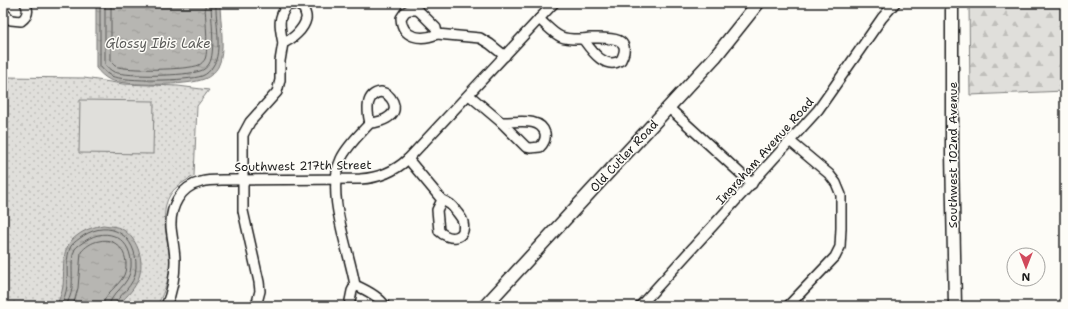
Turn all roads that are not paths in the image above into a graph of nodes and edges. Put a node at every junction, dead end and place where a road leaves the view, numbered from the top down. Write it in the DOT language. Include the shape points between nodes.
graph roads {
  1 [pos="25,3"];
  2 [pos="554,3"];
  3 [pos="758,3"];
  4 [pos="895,3"];
  5 [pos="952,3"];
  6 [pos="3,12"];
  7 [pos="538,19"];
  8 [pos="437,34"];
  9 [pos="583,39"];
  10 [pos="283,43"];
  11 [pos="505,56"];
  12 [pos="470,95"];
  13 [pos="669,108"];
  14 [pos="502,122"];
  15 [pos="370,123"];
  16 [pos="791,142"];
  17 [pos="408,159"];
  18 [pos="242,179"];
  19 [pos="336,179"];
  20 [pos="752,184"];
  21 [pos="442,200"];
  22 [pos="355,284"];
  23 [pos="166,306"];
  24 [pos="256,306"];
  25 [pos="349,306"];
  26 [pos="384,306"];
  27 [pos="485,306"];
  28 [pos="640,306"];
  29 [pos="788,306"];
  30 [pos="954,306"];
  1 -- 6 [label="street" via="27,14 21,21 11,20"];
  2 -- 7 [label="street, Southwest 217th Street"];
  3 -- 13 [label="street, Old Cutler Road" via="715,57"];
  4 -- 16 [label="street, Ingraham Avenue Road" via="822,106"];
  5 -- 30 [label="street, Southwest 102nd Avenue"];
  7 -- 9 [label="street" via="559,36"];
  7 -- 11 [label="street, Southwest 217th Street"];
  8 -- 11 [label="street" via="480,38"];
  10 -- 18 [label="street" via="277,92 245,130"];
  11 -- 12 [label="street, Southwest 217th Street"];
  12 -- 14 [label="street"];
  12 -- 17 [label="street, Southwest 217th Street"];
  13 -- 20 [label="street"];
  13 -- 27 [label="street, Old Cutler Road"];
  14 -- 14 [label="street" via="533,122 541,126 545,134 544,141 540,147 526,147"];
  15 -- 19 [label="street" via="342,158 336,171"];
  16 -- 20 [label="street, Ingraham Avenue Road"];
  16 -- 29 [label="street" via="836,183 841,195 841,228 840,247 835,257"];
  17 -- 19 [label="street, Southwest 217th Street" via="393,171 376,177"];
  17 -- 21 [label="street"];
  18 -- 19 [label="street, Southwest 217th Street"];
  18 -- 23 [label="street, Southwest 217th Street" via="200,182 189,187 177,199 171,219 174,281"];
  18 -- 24 [label="street" via="244,219 259,282"];
  19 -- 22 [label="street" via="338,214"];
  20 -- 28 [label="street, Ingraham Avenue Road"];
  22 -- 25 [label="street"];
  22 -- 26 [label="street" via="383,302"];
}
